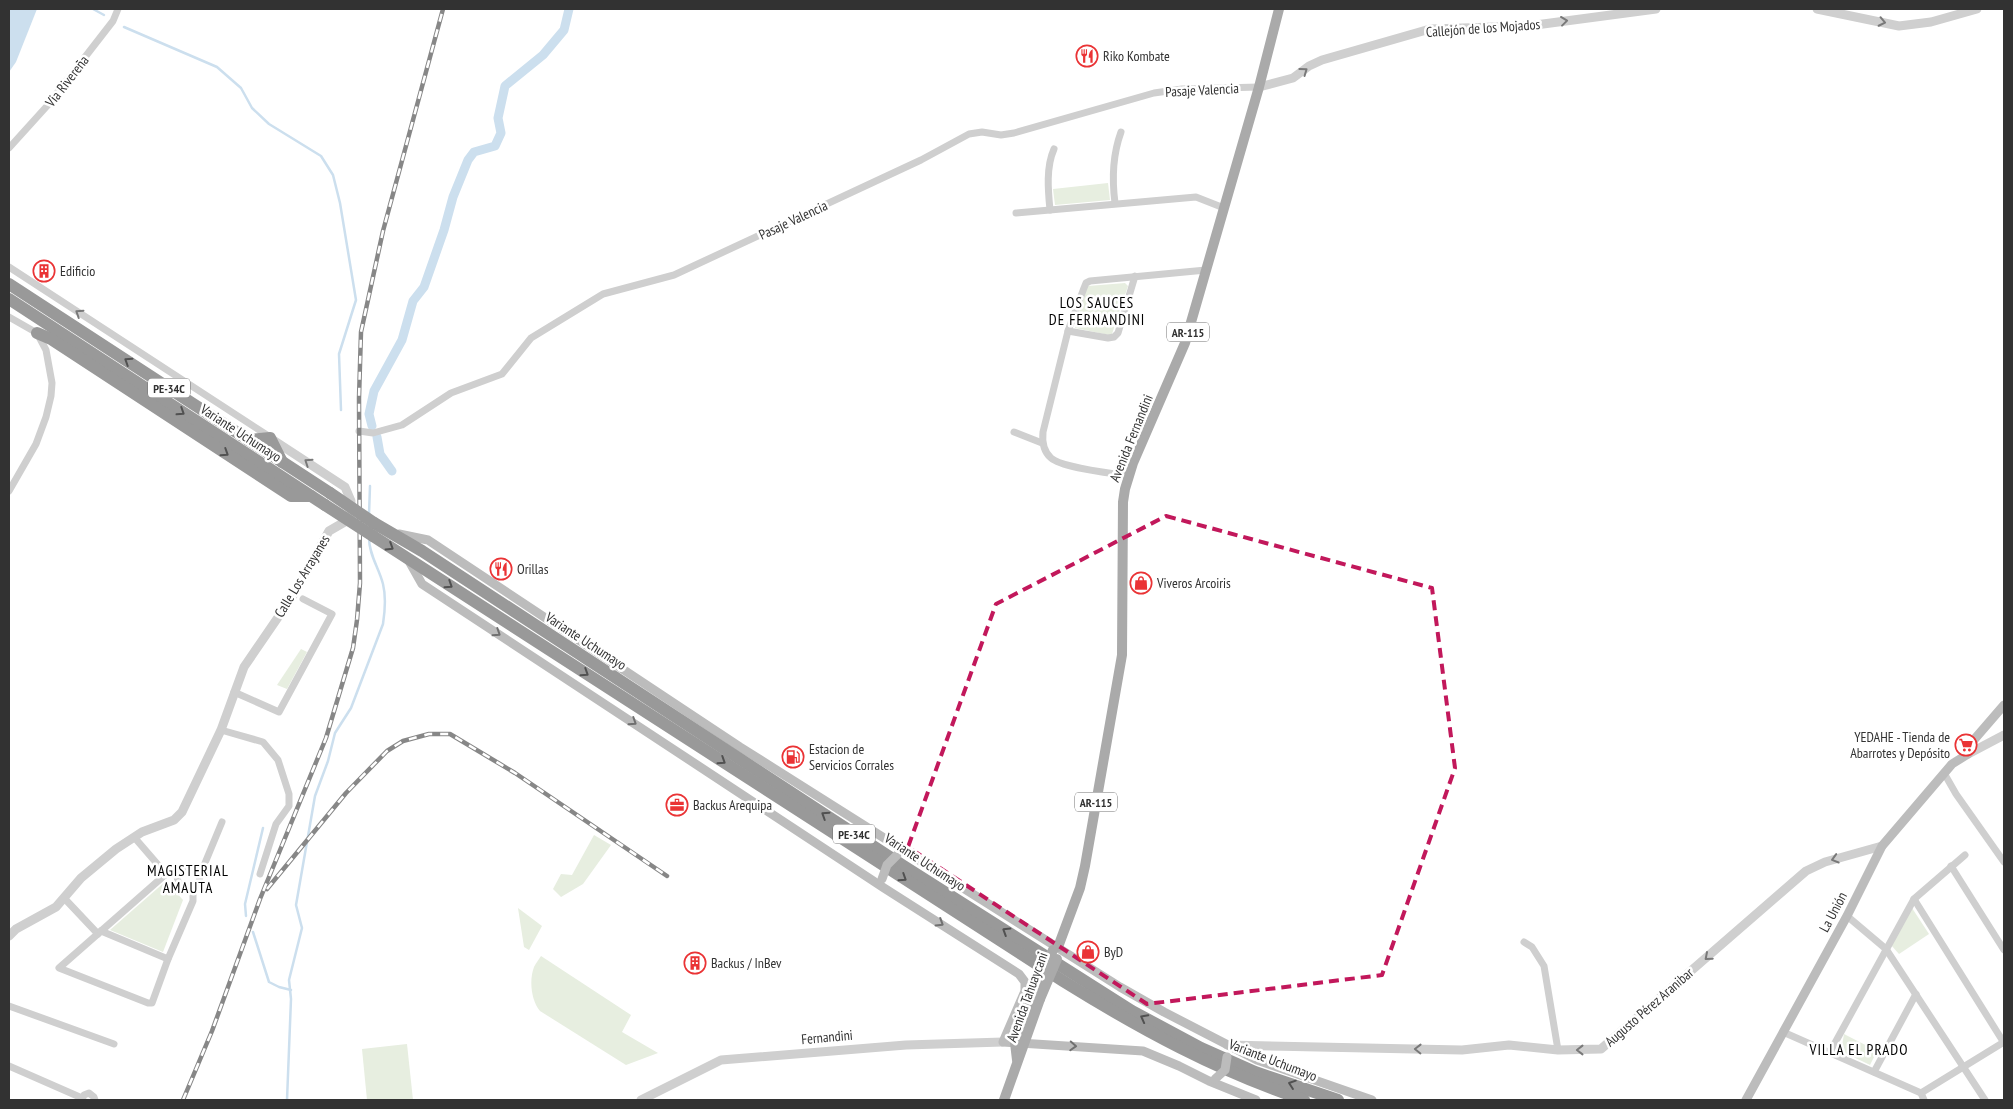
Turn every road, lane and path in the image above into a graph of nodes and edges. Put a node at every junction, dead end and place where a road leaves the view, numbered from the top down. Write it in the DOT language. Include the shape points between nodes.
graph roads {
  1 [pos="118,9"];
  2 [pos="1279,9"];
  3 [pos="1656,9"];
  4 [pos="1817,9"];
  5 [pos="1977,9"];
  6 [pos="1259,87"];
  7 [pos="1122,132"];
  8 [pos="9,148"];
  9 [pos="1054,148"];
  10 [pos="1116,203"];
  11 [pos="1224,208"];
  12 [pos="1050,210"];
  13 [pos="1016,213"];
  14 [pos="9,267"];
  15 [pos="1206,270"];
  16 [pos="1135,276"];
  17 [pos="9,284"];
  18 [pos="9,299"];
  19 [pos="30,313"];
  20 [pos="9,317"];
  21 [pos="1068,331"];
  22 [pos="37,333"];
  23 [pos="64,336"];
  24 [pos="359,431"];
  25 [pos="1014,432"];
  26 [pos="270,438"];
  27 [pos="248,440"];
  28 [pos="1042,443"];
  29 [pos="282,462"];
  30 [pos="1129,476"];
  31 [pos="9,491"];
  32 [pos="312,496"];
  33 [pos="327,499"];
  34 [pos="389,532"];
  35 [pos="408,558"];
  36 [pos="303,598"];
  37 [pos="234,692"];
  38 [pos="2004,704"];
  39 [pos="221,730"];
  40 [pos="2004,734"];
  41 [pos="1968,754"];
  42 [pos="1944,773"];
  43 [pos="222,822"];
  44 [pos="134,837"];
  45 [pos="1992,845"];
  46 [pos="1882,846"];
  47 [pos="2004,850"];
  48 [pos="906,852"];
  49 [pos="1965,855"];
  50 [pos="2004,862"];
  51 [pos="1952,866"];
  52 [pos="166,874"];
  53 [pos="260,874"];
  54 [pos="177,875"];
  55 [pos="200,875"];
  56 [pos="883,883"];
  57 [pos="193,889"];
  58 [pos="65,899"];
  59 [pos="1914,899"];
  60 [pos="1847,916"];
  61 [pos="100,933"];
  62 [pos="9,936"];
  63 [pos="1524,942"];
  64 [pos="1886,949"];
  65 [pos="1057,950"];
  66 [pos="2004,950"];
  67 [pos="168,959"];
  68 [pos="1916,994"];
  69 [pos="9,1006"];
  70 [pos="1783,1032"];
  71 [pos="1003,1042"];
  72 [pos="1020,1043"];
  73 [pos="2004,1043"];
  74 [pos="114,1044"];
  75 [pos="1227,1045"];
  76 [pos="1558,1050"];
  77 [pos="1830,1052"];
  78 [pos="9,1066"];
  79 [pos="1964,1067"];
  80 [pos="1874,1072"];
  81 [pos="1212,1080"];
  82 [pos="1923,1097"];
  83 [pos="82,1099"];
  84 [pos="95,1100"];
  85 [pos="641,1100"];
  86 [pos="1004,1100"];
  87 [pos="1256,1100"];
  88 [pos="1304,1100"];
  89 [pos="1338,1100"];
  90 [pos="1372,1100"];
  91 [pos="1746,1100"];
  92 [pos="1985,1100"];
  1 -- 8 [label="street, Via Rivereña" via="113,21 48,106"];
  2 -- 6 [label="main road, Avenida Fernandini / AR-115"];
  6 -- 3 [label="street, Callejón de los Mojados, one-way" via="1293,78 1322,60 1430,29 1528,26"];
  4 -- 5 [label="street, one-way" via="1899,26 1931,22"];
  6 -- 11 [label="main road, Avenida Fernandini / AR-115"];
  6 -- 24 [label="street, Pasaje Valencia" via="1154,93 1014,133 969,134 921,160 674,275 603,294 531,338 502,374 451,393 402,425 373,432"];
  7 -- 10 [label="street" via="1112,180"];
  9 -- 12 [label="street" via="1048,187"];
  10 -- 11 [label="street" via="1196,197"];
  10 -- 12 [label="street"];
  11 -- 15 [label="main road, Avenida Fernandini / AR-115"];
  12 -- 13 [label="street"];
  26 -- 14 [label="street, Calle Los Arrayanes, one-way"];
  15 -- 16 [label="street"];
  15 -- 30 [label="main road, Avenida Fernandini / AR-115" via="1185,344"];
  16 -- 21 [label="street" via="1086,283"];
  16 -- 21 [label="street" via="1114,337"];
  27 -- 17 [label="highway, Variante Uchumayo / PE-34C, one-way"];
  18 -- 19 [label="highway, Variante Uchumayo / PE-34C"];
  19 -- 22 [label="highway"];
  19 -- 23 [label="highway, Variante Uchumayo / PE-34C"];
  20 -- 22 [label="street"];
  21 -- 28 [label="street"];
  22 -- 23 [label="highway" via="56,331"];
  22 -- 31 [label="street" via="46,350 51,396 36,444"];
  22 -- 32 [label="highway, one-way" via="51,339 291,496"];
  23 -- 32 [label="highway, Variante Uchumayo / PE-34C, one-way"];
  25 -- 28 [label="street"];
  26 -- 27 [label="highway"];
  26 -- 29 [label="highway"];
  37 -- 26 [label="street, Calle Los Arrayanes, one-way" via="244,667 294,594 329,531 348,520 351,512 351,501 345,487"];
  27 -- 29 [label="highway, Variante Uchumayo / PE-34C"];
  28 -- 30 [label="street" via="1052,459"];
  29 -- 33 [label="highway, Variante Uchumayo / PE-34C"];
  30 -- 65 [label="main road, Avenida Fernandini / AR-115" via="1123,502 1122,655 1085,866"];
  32 -- 33 [label="highway, Variante Uchumayo / PE-34C"];
  33 -- 34 [label="highway, Variante Uchumayo / PE-34C, bridge"];
  33 -- 35 [label="highway, Variante Uchumayo / PE-34C, one-way, bridge" via="373,536"];
  34 -- 48 [label="main road, Variante Uchumayo" via="428,540 740,747"];
  89 -- 34 [label="highway, Variante Uchumayo / PE-34C, one-way" via="1255,1072 1132,1011"];
  35 -- 56 [label="main road, Variante Uchumayo, one-way" via="422,584"];
  35 -- 88 [label="highway, Variante Uchumayo / PE-34C, one-way" via="1129,1022 1196,1057"];
  36 -- 37 [label="street" via="332,614 279,712"];
  37 -- 39 [label="street, Calle Los Arrayanes"];
  38 -- 41 [label="main road" via="1966,749"];
  39 -- 44 [label="street, Calle Los Arrayanes" via="182,812 174,820"];
  39 -- 53 [label="street" via="263,742 278,760 289,794 289,806 276,824"];
  40 -- 41 [label="street"];
  41 -- 42 [label="main road, La Unión"];
  42 -- 45 [label="street"];
  42 -- 46 [label="main road, La Unión"];
  43 -- 55 [label="street"];
  44 -- 52 [label="street"];
  44 -- 58 [label="street, Calle Los Arrayanes" via="81,878"];
  45 -- 47 [label="street"];
  45 -- 50 [label="street"];
  46 -- 60 [label="main road, La Unión"];
  46 -- 76 [label="street, Augusto Pérez Aranibar, one-way" via="1825,862 1806,871 1601,1049"];
  48 -- 56 [label="main road, bridge" via="897,855 887,865"];
  48 -- 65 [label="main road, Variante Uchumayo"];
  49 -- 51 [label="street"];
  51 -- 59 [label="street"];
  51 -- 66 [label="street"];
  52 -- 54 [label="street"];
  52 -- 61 [label="street"];
  54 -- 55 [label="street" via="185,867 192,867"];
  54 -- 57 [label="street" via="181,887"];
  55 -- 57 [label="street" via="199,883"];
  56 -- 71 [label="main road, Variante Uchumayo, one-way" via="1023,978 1025,991"];
  57 -- 67 [label="street" via="193,901"];
  58 -- 61 [label="street"];
  58 -- 62 [label="street, Calle Los Arrayanes"];
  59 -- 64 [label="street"];
  59 -- 73 [label="street"];
  60 -- 64 [label="street"];
  60 -- 70 [label="main road, La Unión"];
  61 -- 67 [label="street"];
  61 -- 67 [label="street" via="59,968 152,1003"];
  63 -- 76 [label="street" via="1532,947 1544,966"];
  64 -- 68 [label="street"];
  64 -- 77 [label="street"];
  65 -- 72 [label="main road, Avenida Tahuaycani, bridge"];
  65 -- 75 [label="main road, Variante Uchumayo"];
  68 -- 79 [label="street"];
  68 -- 80 [label="street"];
  69 -- 74 [label="street"];
  70 -- 77 [label="street"];
  70 -- 91 [label="main road, La Unión"];
  71 -- 72 [label="main road, Fernandini"];
  71 -- 85 [label="street, Fernandini" via="906,1045 721,1060"];
  72 -- 81 [label="main road, one-way" via="1143,1051"];
  72 -- 86 [label="main road, Avenida Tahuaycani" via="1018,1064"];
  73 -- 79 [label="street"];
  76 -- 75 [label="street, Augusto Pérez Aranibar, one-way" via="1509,1044 1462,1050"];
  75 -- 81 [label="main road, bridge" via="1225,1070"];
  75 -- 90 [label="main road, Variante Uchumayo" via="1282,1070"];
  77 -- 80 [label="street"];
  78 -- 83 [label="street"];
  79 -- 82 [label="street"];
  79 -- 92 [label="street"];
  80 -- 82 [label="street"];
  81 -- 87 [label="main road"];
  83 -- 84 [label="street" via="89,1093"];
}
